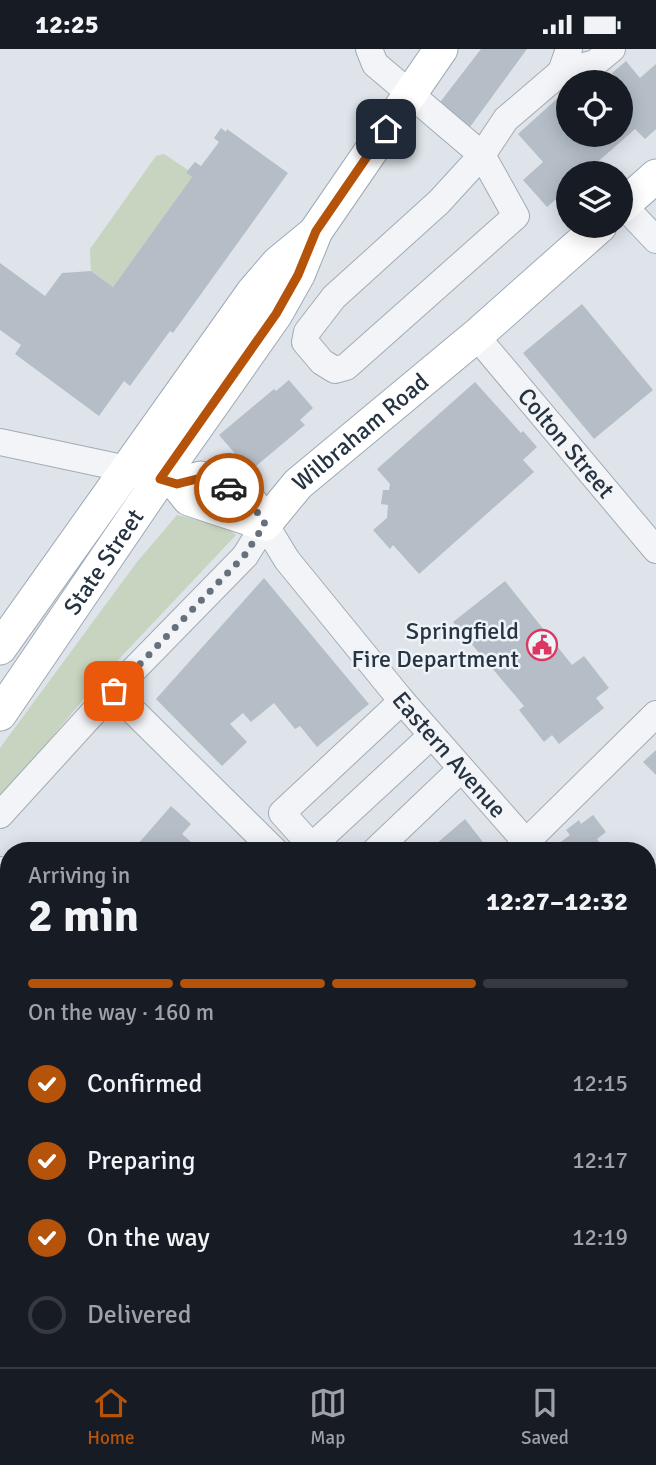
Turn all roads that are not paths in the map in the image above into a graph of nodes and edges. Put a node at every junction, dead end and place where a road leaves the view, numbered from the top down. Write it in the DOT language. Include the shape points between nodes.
graph roads {
  1 [pos="369,49"];
  2 [pos="442,49"];
  3 [pos="612,49"];
  4 [pos="565,61"];
  5 [pos="410,94"];
  6 [pos="482,155"];
  7 [pos="656,176"];
  8 [pos="633,197"];
  9 [pos="633,225"];
  10 [pos="316,231"];
  11 [pos="587,238"];
  12 [pos="656,240"];
  13 [pos="476,336"];
  14 [pos="0,442"];
  15 [pos="127,469"];
  16 [pos="168,482"];
  17 [pos="265,524"];
  18 [pos="656,550"];
  19 [pos="4,634"];
  20 [pos="114,691"];
  21 [pos="402,701"];
  22 [pos="0,714"];
  23 [pos="656,714"];
  24 [pos="431,736"];
  25 [pos="461,769"];
  26 [pos="282,813"];
  27 [pos="0,814"];
  28 [pos="266,842"];
  29 [pos="268,842"];
  30 [pos="309,842"];
  31 [pos="320,842"];
  32 [pos="384,842"];
  33 [pos="522,842"];
  34 [pos="531,842"];
  1 -- 5 [label="street" via="376,64"];
  2 -- 5 [label="main road, State Street"];
  3 -- 4 [label="street" via="595,63"];
  4 -- 6 [label="street" via="506,119"];
  5 -- 6 [label="street"];
  5 -- 10 [label="main road, State Street"];
  6 -- 6 [label="street" via="439,202 334,297 307,333 306,342 321,362 335,370 346,367 516,216"];
  7 -- 8 [label="main road, Wilbraham Road"];
  9 -- 12 [label="street"];
  10 -- 15 [label="main road, State Street" via="253,292"];
  10 -- 16 [label="main road, State Street" via="276,314"];
  11 -- 13 [label="main road, Wilbraham Road"];
  13 -- 17 [label="main road, Wilbraham Road" via="298,484"];
  13 -- 18 [label="street, Colton Street"];
  14 -- 15 [label="street"];
  15 -- 16 [label="main road, Eastern Avenue"];
  15 -- 19 [label="main road, State Street"];
  16 -- 17 [label="main road, Eastern Avenue" via="201,478 245,494"];
  16 -- 22 [label="main road, State Street"];
  17 -- 20 [label="street, Wilbraham Road" via="244,556"];
  17 -- 21 [label="street, Eastern Avenue" via="287,560"];
  20 -- 27 [label="street, Wilbraham Road"];
  20 -- 28 [label="street"];
  21 -- 24 [label="street, Eastern Avenue"];
  21 -- 26 [label="street"];
  23 -- 34 [label="street"];
  24 -- 25 [label="street, Eastern Avenue"];
  24 -- 31 [label="street"];
  25 -- 32 [label="street"];
  25 -- 33 [label="street, Eastern Avenue"];
  26 -- 29 [label="street"];
  26 -- 30 [label="street"];
}
